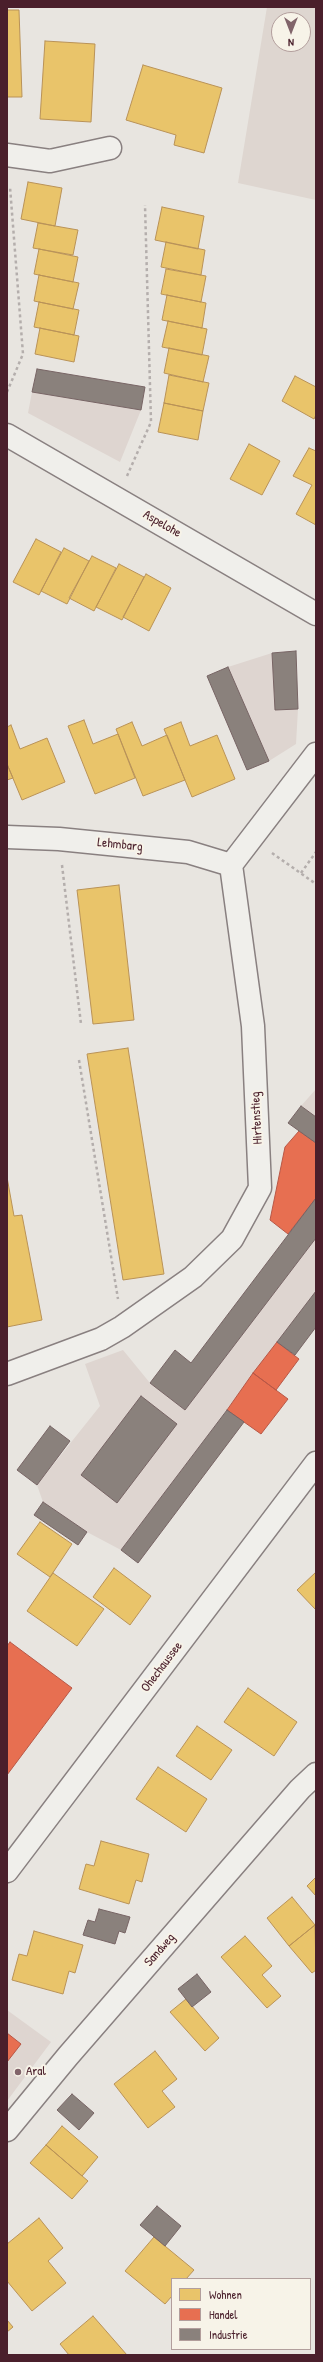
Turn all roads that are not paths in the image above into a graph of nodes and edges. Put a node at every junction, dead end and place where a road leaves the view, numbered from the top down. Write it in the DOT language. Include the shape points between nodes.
graph roads {
  1 [pos="110,148"];
  2 [pos="7,155"];
  3 [pos="7,435"];
  4 [pos="316,614"];
  5 [pos="316,754"];
  6 [pos="7,837"];
  7 [pos="231,865"];
  8 [pos="7,1374"];
  9 [pos="316,1463"];
  10 [pos="316,1774"];
  11 [pos="7,1870"];
  12 [pos="7,2130"];
  1 -- 2 [label="street" via="50,161"];
  3 -- 4 [label="street, Aspelohe"];
  5 -- 7 [label="street"];
  6 -- 7 [label="street, Lehmbarg" via="59,839 188,852"];
  7 -- 8 [label="street, Hirtenstieg" via="253,1026 260,1188 232,1239 193,1277 101,1339"];
  9 -- 11 [label="street, Ohechaussee"];
  10 -- 12 [label="street, Sandweg"];
}
